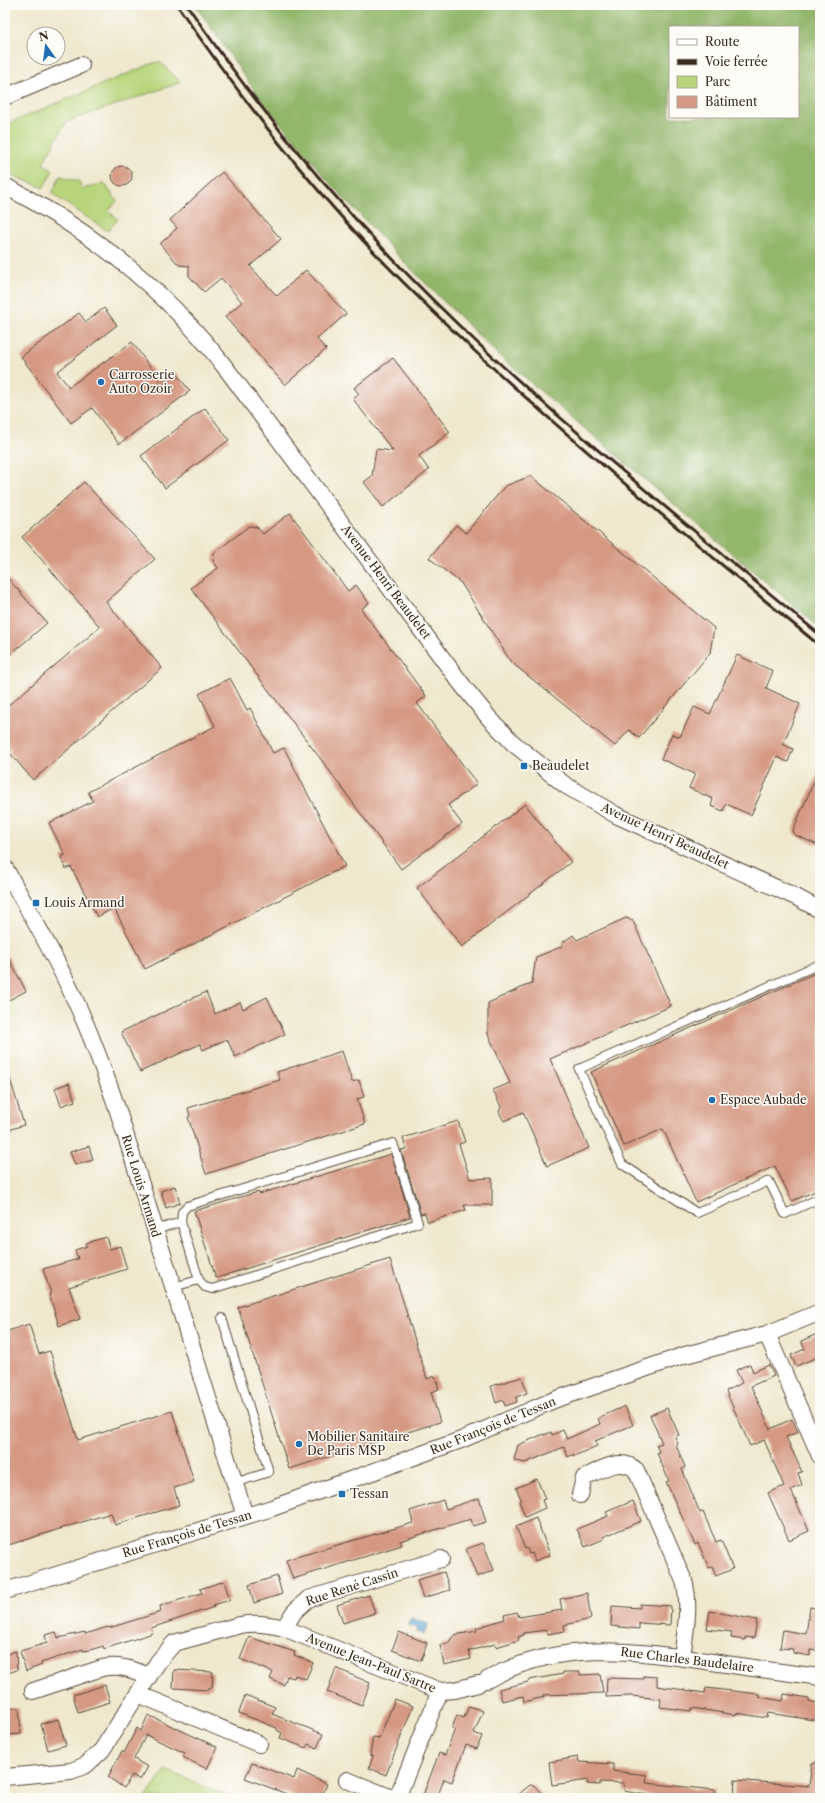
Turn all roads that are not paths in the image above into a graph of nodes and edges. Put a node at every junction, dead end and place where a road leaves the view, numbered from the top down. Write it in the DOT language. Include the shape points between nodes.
graph roads {
  1 [pos="81,65"];
  2 [pos="5,96"];
  3 [pos="5,186"];
  4 [pos="5,868"];
  5 [pos="820,910"];
  6 [pos="820,964"];
  7 [pos="820,1198"];
  8 [pos="181,1222"];
  9 [pos="155,1230"];
  10 [pos="199,1280"];
  11 [pos="173,1287"];
  12 [pos="820,1312"];
  13 [pos="222,1318"];
  14 [pos="767,1334"];
  15 [pos="820,1456"];
  16 [pos="234,1483"];
  17 [pos="580,1495"];
  18 [pos="245,1516"];
  19 [pos="441,1558"];
  20 [pos="5,1591"];
  21 [pos="284,1628"];
  22 [pos="682,1658"];
  23 [pos="149,1676"];
  24 [pos="820,1677"];
  25 [pos="33,1691"];
  26 [pos="440,1691"];
  27 [pos="138,1694"];
  28 [pos="258,1744"];
  29 [pos="5,1776"];
  30 [pos="347,1780"];
  31 [pos="392,1798"];
  32 [pos="397,1798"];
  1 -- 2 [label="street"];
  3 -- 5 [label="street, Avenue Henri Beaudelet" via="40,204 104,247 158,293 197,332 463,686 513,743 565,785 616,815"];
  4 -- 9 [label="street, Rue Louis Armand" via="65,978 98,1054"];
  6 -- 7 [label="lane" via="579,1069 622,1164 697,1213 769,1181 785,1214"];
  8 -- 9 [label="lane"];
  8 -- 10 [label="lane"];
  8 -- 10 [label="lane" via="182,1212 187,1206 393,1143 418,1223 212,1289 205,1287"];
  9 -- 11 [label="street, Rue Louis Armand"];
  10 -- 11 [label="lane"];
  11 -- 16 [label="street, Rue Louis Armand"];
  12 -- 14 [label="street, Rue François de Tessan"];
  13 -- 16 [label="lane" via="269,1472"];
  14 -- 15 [label="street"];
  14 -- 18 [label="street, Rue François de Tessan" via="685,1355 554,1400 422,1455"];
  16 -- 18 [label="street, Rue Louis Armand"];
  17 -- 22 [label="street" via="584,1478 615,1464 625,1463 636,1470 686,1587 688,1606"];
  18 -- 20 [label="street, Rue François de Tessan"];
  19 -- 21 [label="street, Rue René Cassin" via="308,1599 294,1612"];
  21 -- 23 [label="street" via="250,1623 174,1643"];
  21 -- 26 [label="street, Avenue Jean-Paul Sartre"];
  22 -- 24 [label="street, Rue Charles Baudelaire"];
  22 -- 26 [label="street, Rue Charles Baudelaire" via="622,1652 564,1653 520,1663 483,1682 455,1690"];
  23 -- 25 [label="street" via="114,1666"];
  23 -- 27 [label="street"];
  26 -- 32 [label="street, Avenue Jean-Paul Sartre"];
  27 -- 28 [label="street"];
  27 -- 29 [label="street" via="102,1750 86,1765 71,1772"];
  30 -- 31 [label="street"];
}
